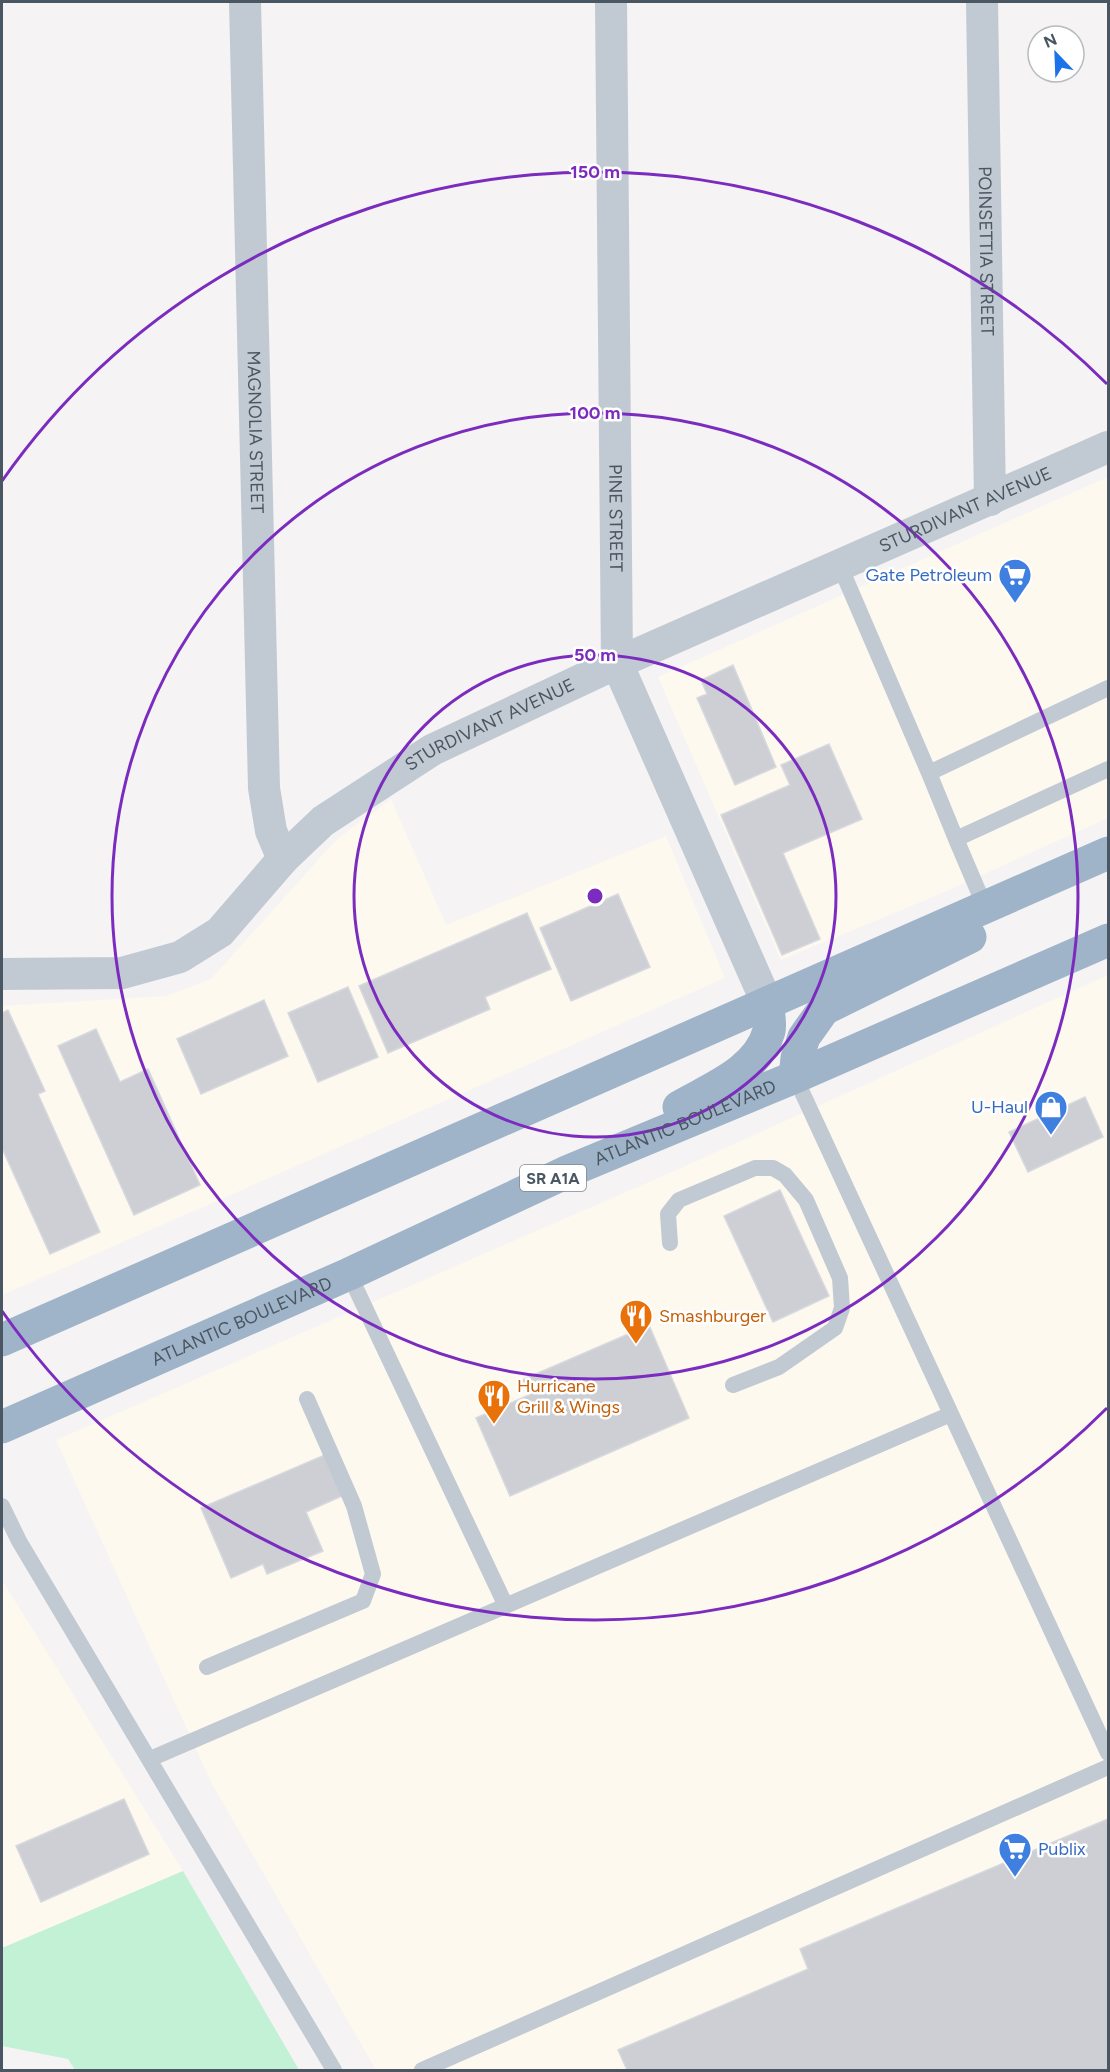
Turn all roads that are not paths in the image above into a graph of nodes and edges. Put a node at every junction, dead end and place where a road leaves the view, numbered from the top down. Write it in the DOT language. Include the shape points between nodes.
graph roads {
  1 [pos="245,2"];
  2 [pos="611,2"];
  3 [pos="982,2"];
  4 [pos="1108,450"];
  5 [pos="990,500"];
  6 [pos="840,566"];
  7 [pos="617,663"];
  8 [pos="1108,688"];
  9 [pos="1108,769"];
  10 [pos="929,773"];
  11 [pos="956,838"];
  12 [pos="1108,853"];
  13 [pos="283,859"];
  14 [pos="985,907"];
  15 [pos="1108,940"];
  16 [pos="2,974"];
  17 [pos="767,1003"];
  18 [pos="795,1077"];
  19 [pos="569,1171"];
  20 [pos="669,1243"];
  21 [pos="349,1274"];
  22 [pos="2,1340"];
  23 [pos="733,1385"];
  24 [pos="307,1400"];
  25 [pos="951,1414"];
  26 [pos="2,1427"];
  27 [pos="2,1506"];
  28 [pos="506,1606"];
  29 [pos="207,1667"];
  30 [pos="1108,1754"];
  31 [pos="150,1759"];
  32 [pos="1108,1767"];
  33 [pos="334,2070"];
  34 [pos="422,2070"];
  1 -- 13 [label="street, MAGNOLIA STREET" via="264,788 271,831"];
  2 -- 7 [label="street, PINE STREET"];
  3 -- 5 [label="street, POINSETTIA STREET"];
  4 -- 5 [label="street, STURDIVANT AVENUE"];
  5 -- 6 [label="street, STURDIVANT AVENUE"];
  6 -- 7 [label="street, STURDIVANT AVENUE"];
  6 -- 10 [label="lane"];
  7 -- 13 [label="street, STURDIVANT AVENUE" via="432,750 323,821"];
  7 -- 17 [label="street, PINE STREET"];
  8 -- 10 [label="lane"];
  9 -- 11 [label="lane"];
  10 -- 11 [label="lane"];
  11 -- 14 [label="lane"];
  12 -- 14 [label="highway"];
  13 -- 16 [label="street, STURDIVANT AVENUE" via="220,932 180,957 122,972"];
  14 -- 17 [label="highway"];
  14 -- 18 [label="highway" via="976,933 824,1010 804,1037"];
  15 -- 18 [label="highway, ATLANTIC BOULEVARD / SR A1A"];
  17 -- 19 [label="highway" via="770,1029 761,1052 740,1072"];
  17 -- 22 [label="highway"];
  18 -- 19 [label="highway, ATLANTIC BOULEVARD / SR A1A"];
  18 -- 25 [label="lane"];
  19 -- 21 [label="highway, ATLANTIC BOULEVARD / SR A1A"];
  20 -- 23 [label="lane" via="668,1214 679,1200 755,1168 773,1168 785,1175 806,1200 840,1278 842,1308 835,1328 779,1367"];
  21 -- 26 [label="highway, ATLANTIC BOULEVARD / SR A1A"];
  21 -- 28 [label="lane"];
  24 -- 29 [label="lane" via="354,1506 373,1574 363,1600"];
  25 -- 28 [label="lane"];
  25 -- 30 [label="lane"];
  27 -- 31 [label="lane" via="19,1542"];
  28 -- 31 [label="lane"];
  31 -- 33 [label="lane"];
  32 -- 34 [label="lane"];
}
